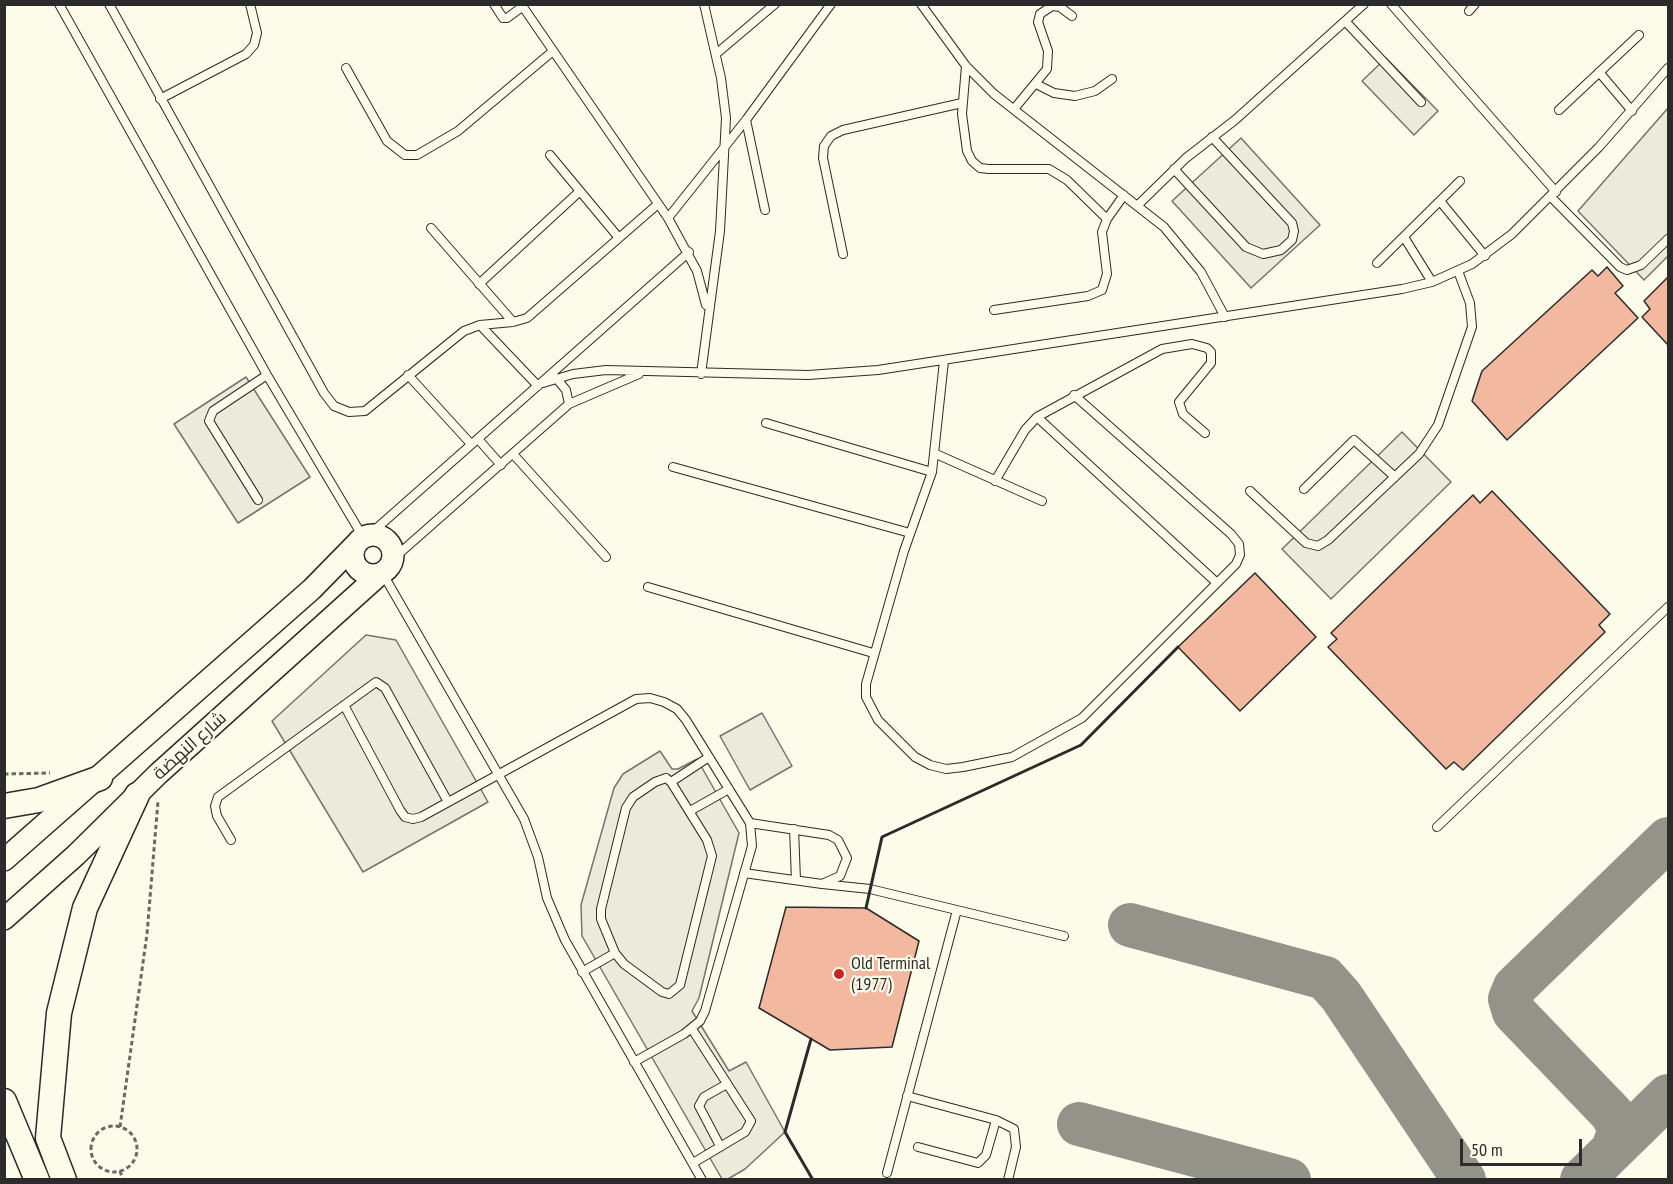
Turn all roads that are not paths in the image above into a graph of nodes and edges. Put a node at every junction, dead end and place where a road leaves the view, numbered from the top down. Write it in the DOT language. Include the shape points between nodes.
graph roads {
  1 [pos="59,4"];
  2 [pos="250,4"];
  3 [pos="494,4"];
  4 [pos="704,4"];
  5 [pos="775,4"];
  6 [pos="831,4"];
  7 [pos="921,4"];
  8 [pos="1364,4"];
  9 [pos="1391,4"];
  10 [pos="110,5"];
  11 [pos="521,6"];
  12 [pos="1072,16"];
  13 [pos="1346,22"];
  14 [pos="1639,34"];
  15 [pos="553,51"];
  16 [pos="716,54"];
  17 [pos="966,66"];
  18 [pos="346,68"];
  19 [pos="1668,69"];
  20 [pos="1599,72"];
  21 [pos="1112,79"];
  22 [pos="1036,84"];
  23 [pos="160,99"];
  24 [pos="1422,102"];
  25 [pos="962,103"];
  26 [pos="1014,109"];
  27 [pos="1559,110"];
  28 [pos="1632,111"];
  29 [pos="746,120"];
  30 [pos="1212,137"];
  31 [pos="724,150"];
  32 [pos="550,155"];
  33 [pos="1174,169"];
  34 [pos="1460,181"];
  35 [pos="580,191"];
  36 [pos="1124,195"];
  37 [pos="1553,195"];
  38 [pos="1440,201"];
  39 [pos="658,204"];
  40 [pos="1138,205"];
  41 [pos="765,210"];
  42 [pos="668,218"];
  43 [pos="1107,219"];
  44 [pos="431,228"];
  45 [pos="1404,237"];
  46 [pos="619,238"];
  47 [pos="1668,239"];
  48 [pos="689,252"];
  49 [pos="843,254"];
  50 [pos="1485,256"];
  51 [pos="1377,263"];
  52 [pos="1458,271"];
  53 [pos="1432,282"];
  54 [pos="479,284"];
  55 [pos="994,309"];
  56 [pos="708,311"];
  57 [pos="1225,317"];
  58 [pos="513,322"];
  59 [pos="480,325"];
  60 [pos="944,361"];
  61 [pos="640,373"];
  62 [pos="701,374"];
  63 [pos="267,375"];
  64 [pos="408,375"];
  65 [pos="556,378"];
  66 [pos="540,384"];
  67 [pos="1074,395"];
  68 [pos="569,404"];
  69 [pos="1037,417"];
  70 [pos="766,423"];
  71 [pos="1205,433"];
  72 [pos="475,442"];
  73 [pos="513,454"];
  74 [pos="936,454"];
  75 [pos="501,465"];
  76 [pos="673,467"];
  77 [pos="932,472"];
  78 [pos="1395,477"];
  79 [pos="995,481"];
  80 [pos="1304,489"];
  81 [pos="1250,491"];
  82 [pos="258,500"];
  83 [pos="1042,501"];
  84 [pos="910,532"];
  85 [pos="363,538"];
  86 [pos="606,557"];
  87 [pos="385,569"];
  88 [pos="1217,583"];
  89 [pos="648,587"];
  90 [pos="1668,607"];
  91 [pos="873,653"];
  92 [pos="344,705"];
  93 [pos="709,757"];
  94 [pos="499,774"];
  95 [pos="100,778"];
  96 [pos="671,782"];
  97 [pos="729,789"];
  98 [pos="137,795"];
  99 [pos="448,802"];
  100 [pos="4,806"];
  101 [pos="690,811"];
  102 [pos="750,823"];
  103 [pos="1437,827"];
  104 [pos="794,830"];
  105 [pos="231,840"];
  106 [pos="4,860"];
  107 [pos="744,873"];
  108 [pos="796,880"];
  109 [pos="822,884"];
  110 [pos="957,910"];
  111 [pos="4,919"];
  112 [pos="1064,936"];
  113 [pos="615,953"];
  114 [pos="582,972"];
  115 [pos="692,1029"];
  116 [pos="634,1062"];
  117 [pos="727,1084"];
  118 [pos="907,1096"];
  119 [pos="4,1101"];
  120 [pos="996,1120"];
  121 [pos="720,1146"];
  122 [pos="918,1147"];
  123 [pos="693,1163"];
  124 [pos="887,1173"];
  125 [pos="37,1179"];
  126 [pos="64,1179"];
  127 [pos="702,1179"];
  128 [pos="1008,1179"];
  1 -- 63 [label="lane"];
  2 -- 23 [label="lane" via="256,33 254,45 246,54"];
  3 -- 11 [label="lane" via="503,18"];
  4 -- 16 [label="lane"];
  5 -- 16 [label="lane"];
  6 -- 29 [label="lane"];
  7 -- 17 [label="lane"];
  8 -- 13 [label="lane"];
  9 -- 37 [label="lane"];
  10 -- 23 [label="lane"];
  11 -- 15 [label="lane"];
  12 -- 22 [label="lane" via="1052,6 1040,14 1038,22 1048,60 1047,69"];
  13 -- 24 [label="lane"];
  13 -- 30 [label="lane"];
  14 -- 20 [label="lane"];
  15 -- 18 [label="lane" via="466,125 417,155 405,155 387,141"];
  15 -- 39 [label="lane"];
  16 -- 31 [label="lane" via="726,118"];
  17 -- 25 [label="lane"];
  17 -- 26 [label="lane"];
  19 -- 28 [label="lane"];
  20 -- 27 [label="lane"];
  20 -- 28 [label="lane"];
  21 -- 22 [label="lane" via="1095,91 1075,96 1054,93"];
  22 -- 26 [label="lane"];
  23 -- 64 [label="lane" via="334,406 349,412 365,411"];
  25 -- 43 [label="lane" via="967,151 980,168 1049,169 1067,180"];
  25 -- 49 [label="lane" via="831,136 824,146 823,158"];
  26 -- 36 [label="lane"];
  28 -- 37 [label="lane"];
  29 -- 31 [label="lane"];
  29 -- 41 [label="lane"];
  30 -- 33 [label="lane"];
  30 -- 33 [label="lane" via="1292,223 1294,231 1287,245 1272,254 1254,252"];
  31 -- 42 [label="lane"];
  31 -- 56 [label="lane" via="720,231"];
  32 -- 35 [label="lane"];
  33 -- 40 [label="lane"];
  34 -- 38 [label="lane"];
  35 -- 46 [label="lane"];
  35 -- 54 [label="lane"];
  36 -- 40 [label="lane"];
  36 -- 43 [label="lane"];
  37 -- 47 [label="lane" via="1627,270 1641,265"];
  37 -- 50 [label="lane"];
  38 -- 45 [label="lane"];
  38 -- 50 [label="lane"];
  39 -- 42 [label="lane"];
  39 -- 46 [label="lane"];
  40 -- 57 [label="lane" via="1186,250"];
  42 -- 48 [label="lane"];
  43 -- 55 [label="lane" via="1101,239 1107,274 1102,290 1088,297"];
  44 -- 54 [label="lane"];
  45 -- 51 [label="lane"];
  45 -- 53 [label="lane"];
  46 -- 58 [label="lane" via="537,310"];
  48 -- 56 [label="lane"];
  48 -- 66 [label="lane, شارع النهضة"];
  50 -- 52 [label="lane"];
  52 -- 53 [label="lane"];
  52 -- 78 [label="lane" via="1472,315 1469,339 1433,435"];
  53 -- 57 [label="lane"];
  54 -- 58 [label="lane"];
  56 -- 62 [label="lane"];
  57 -- 60 [label="lane"];
  58 -- 59 [label="lane"];
  59 -- 64 [label="lane" via="464,331"];
  59 -- 66 [label="lane"];
  60 -- 62 [label="lane" via="831,374"];
  60 -- 74 [label="lane"];
  61 -- 62 [label="lane"];
  61 -- 65 [label="lane" via="598,371"];
  61 -- 68 [label="lane, شارع النهضة"];
  63 -- 82 [label="lane" via="213,411 209,421"];
  63 -- 85 [label="lane"];
  64 -- 72 [label="lane"];
  65 -- 66 [label="lane"];
  65 -- 68 [label="lane" via="566,390"];
  66 -- 72 [label="lane, شارع النهضة"];
  67 -- 69 [label="lane"];
  67 -- 71 [label="lane" via="1162,348 1192,344 1207,348 1213,358 1211,363 1179,402 1183,414"];
  67 -- 88 [label="lane" via="1239,544 1236,564"];
  68 -- 73 [label="lane, شارع النهضة"];
  69 -- 79 [label="lane" via="1025,429"];
  69 -- 88 [label="lane"];
  70 -- 77 [label="lane"];
  72 -- 75 [label="lane"];
  72 -- 85 [label="lane, شارع النهضة"];
  73 -- 75 [label="lane, شارع النهضة"];
  73 -- 86 [label="lane"];
  74 -- 77 [label="lane"];
  74 -- 79 [label="lane"];
  75 -- 87 [label="lane, شارع النهضة"];
  76 -- 84 [label="lane"];
  77 -- 84 [label="lane"];
  78 -- 80 [label="lane" via="1354,440"];
  78 -- 81 [label="lane" via="1318,546 1306,543"];
  79 -- 83 [label="lane"];
  84 -- 91 [label="lane"];
  85 -- 87 [label="main road" via="384,538 393,550"];
  85 -- 87 [label="main road" via="352,556 354,563 364,574"];
  85 -- 95 [label="main road, شارع النهضة" via="312,589"];
  87 -- 94 [label="lane"];
  87 -- 98 [label="main road, شارع النهضة"];
  88 -- 91 [label="lane" via="1082,718 1004,759 946,768 915,757 870,710 866,684"];
  89 -- 91 [label="lane"];
  90 -- 103 [label="lane"];
  92 -- 99 [label="lane" via="405,816 421,817"];
  92 -- 99 [label="lane" via="372,685 381,684"];
  92 -- 105 [label="lane" via="218,797 217,816"];
  93 -- 94 [label="lane" via="677,709 650,698 636,699"];
  93 -- 96 [label="lane"];
  93 -- 97 [label="lane"];
  94 -- 99 [label="lane"];
  94 -- 114 [label="lane" via="532,838 555,920"];
  95 -- 100 [label="highway" via="39,800"];
  95 -- 106 [label="main road, شارع النهضة"];
  96 -- 101 [label="lane"];
  96 -- 113 [label="lane" via="666,778 655,782 633,797 626,808 601,909 601,919"];
  97 -- 101 [label="lane"];
  97 -- 102 [label="lane"];
  98 -- 111 [label="main road, شارع النهضة"];
  98 -- 126 [label="highway" via="85,908 59,1013 48,1138"];
  101 -- 113 [label="lane" via="712,856 680,985 669,994 662,992"];
  102 -- 104 [label="lane"];
  102 -- 107 [label="lane" via="752,846"];
  104 -- 108 [label="lane"];
  104 -- 109 [label="lane" via="830,835 844,848 847,858 840,876"];
  107 -- 108 [label="lane"];
  107 -- 115 [label="lane" via="705,1011"];
  108 -- 109 [label="lane"];
  109 -- 110 [label="lane" via="870,889"];
  110 -- 112 [label="lane"];
  110 -- 118 [label="lane"];
  113 -- 114 [label="lane"];
  114 -- 116 [label="lane"];
  115 -- 116 [label="lane"];
  115 -- 117 [label="lane"];
  116 -- 123 [label="lane"];
  117 -- 121 [label="lane" via="704,1096 699,1106"];
  117 -- 121 [label="lane" via="751,1122 745,1131"];
  118 -- 120 [label="lane"];
  118 -- 124 [label="lane"];
  119 -- 125 [label="highway"];
  120 -- 122 [label="lane" via="986,1155 978,1163"];
  120 -- 128 [label="lane" via="1014,1129 1017,1137"];
  121 -- 123 [label="lane"];
  123 -- 127 [label="lane"];
}
